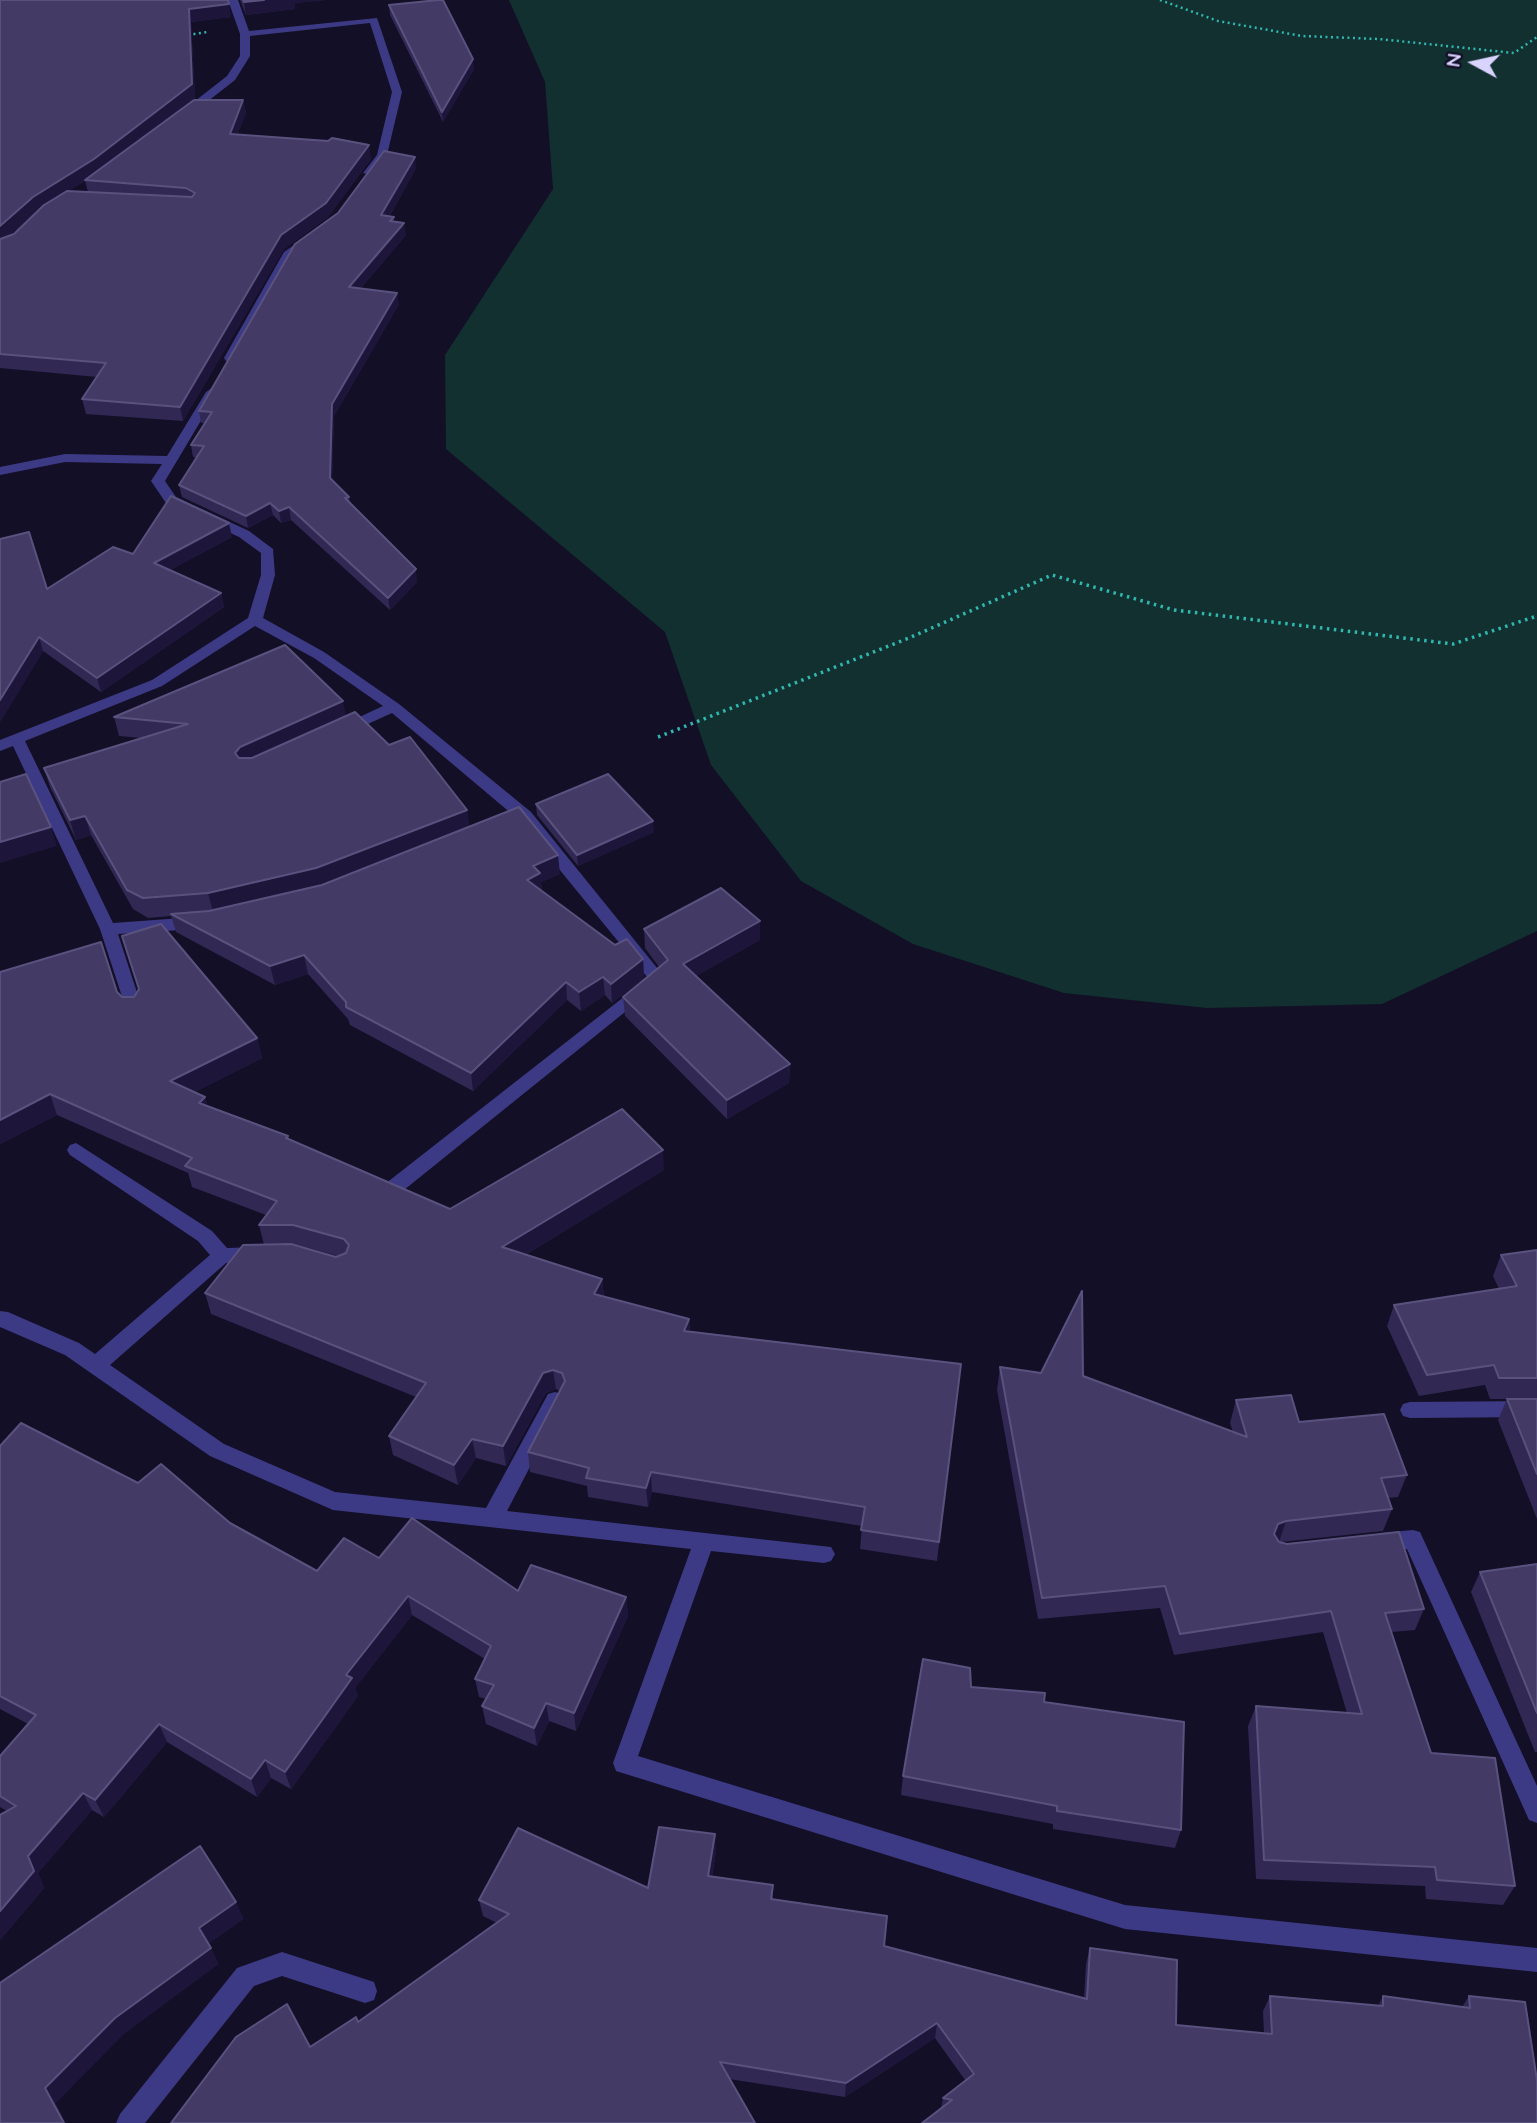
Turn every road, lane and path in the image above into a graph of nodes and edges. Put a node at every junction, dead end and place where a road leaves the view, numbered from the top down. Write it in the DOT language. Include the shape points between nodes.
graph roads {
  1 [pos="233,0"];
  2 [pos="1160,0"];
  3 [pos="212,32"];
  4 [pos="245,34"];
  5 [pos="185,35"];
  6 [pos="1537,37"];
  7 [pos="170,126"];
  8 [pos="358,188"];
  9 [pos="323,229"];
  10 [pos="171,460"];
  11 [pos="0,471"];
  12 [pos="1537,616"];
  13 [pos="255,620"];
  14 [pos="394,707"];
  15 [pos="334,734"];
  16 [pos="658,737"];
  17 [pos="18,740"];
  18 [pos="0,746"];
  19 [pos="213,921"];
  20 [pos="105,941"];
  21 [pos="134,1011"];
  22 [pos="76,1150"];
  23 [pos="392,1189"];
  24 [pos="273,1254"];
  25 [pos="222,1256"];
  26 [pos="0,1319"];
  27 [pos="95,1366"];
  28 [pos="555,1401"];
  29 [pos="1537,1409"];
  30 [pos="1410,1410"];
  31 [pos="491,1520"];
  32 [pos="704,1542"];
  33 [pos="1360,1545"];
  34 [pos="824,1554"];
  35 [pos="1537,1812"];
  36 [pos="1537,1960"];
  37 [pos="365,1991"];
  38 [pos="129,2123"];
  1 -- 4 [label="street"];
  2 -- 6 [label="path" via="1218,21 1302,36 1514,53"];
  3 -- 5 [label="path"];
  4 -- 7 [label="street" via="244,56 231,78"];
  4 -- 8 [label="street" via="374,20 397,92 382,155"];
  9 -- 10 [label="street" via="290,252"];
  10 -- 11 [label="street" via="65,458"];
  10 -- 13 [label="street" via="158,481 171,499 244,534 268,552 268,575"];
  12 -- 16 [label="path" via="1453,644 1174,610 1052,575 909,638"];
  13 -- 14 [label="street" via="319,655"];
  13 -- 17 [label="street" via="157,683"];
  14 -- 15 [label="street"];
  14 -- 23 [label="street" via="518,818 658,979"];
  17 -- 18 [label="street"];
  17 -- 20 [label="street"];
  19 -- 20 [label="street"];
  20 -- 21 [label="street"];
  22 -- 25 [label="street" via="205,1236"];
  24 -- 25 [label="street"];
  25 -- 27 [label="street"];
  26 -- 27 [label="street" via="72,1349"];
  27 -- 31 [label="street" via="217,1450 333,1501"];
  28 -- 31 [label="street"];
  29 -- 30 [label="street"];
  31 -- 32 [label="street"];
  32 -- 34 [label="street"];
  32 -- 36 [label="street" via="624,1763 1125,1917"];
  33 -- 35 [label="street" via="1413,1539"];
  37 -- 38 [label="street" via="282,1964 246,1977"];
}
